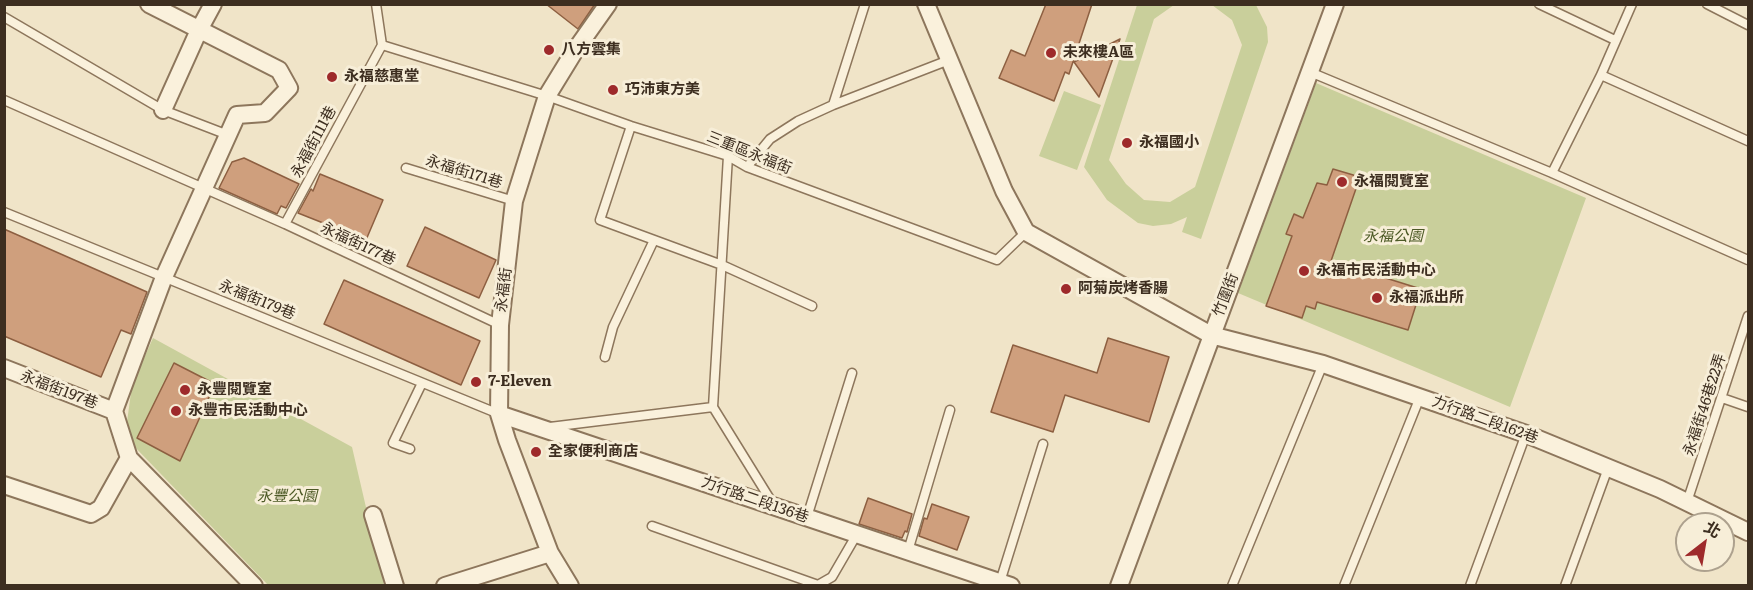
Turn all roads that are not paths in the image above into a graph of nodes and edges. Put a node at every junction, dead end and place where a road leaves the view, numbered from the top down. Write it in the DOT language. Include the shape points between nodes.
graph roads {
  1 [pos="149,4"];
  2 [pos="213,4"];
  3 [pos="376,4"];
  4 [pos="608,4"];
  5 [pos="865,4"];
  6 [pos="926,4"];
  7 [pos="1335,4"];
  8 [pos="1539,4"];
  9 [pos="1632,4"];
  10 [pos="1707,4"];
  11 [pos="4,17"];
  12 [pos="1749,25"];
  13 [pos="199,30"];
  14 [pos="1615,40"];
  15 [pos="382,45"];
  16 [pos="949,60"];
  17 [pos="1310,72"];
  18 [pos="1601,75"];
  19 [pos="546,96"];
  20 [pos="4,100"];
  21 [pos="833,105"];
  22 [pos="163,110"];
  23 [pos="631,126"];
  24 [pos="228,135"];
  25 [pos="1749,141"];
  26 [pos="728,156"];
  27 [pos="406,168"];
  28 [pos="747,168"];
  29 [pos="1552,174"];
  30 [pos="204,188"];
  31 [pos="514,201"];
  32 [pos="4,212"];
  33 [pos="285,224"];
  34 [pos="1026,232"];
  35 [pos="654,240"];
  36 [pos="1749,260"];
  37 [pos="722,265"];
  38 [pos="164,277"];
  39 [pos="812,306"];
  40 [pos="1749,316"];
  41 [pos="500,325"];
  42 [pos="1211,334"];
  43 [pos="605,357"];
  44 [pos="1323,364"];
  45 [pos="4,368"];
  46 [pos="852,373"];
  47 [pos="422,383"];
  48 [pos="1420,397"];
  49 [pos="1722,398"];
  50 [pos="713,407"];
  51 [pos="1749,407"];
  52 [pos="950,410"];
  53 [pos="114,411"];
  54 [pos="499,414"];
  55 [pos="540,428"];
  56 [pos="1526,434"];
  57 [pos="1043,444"];
  58 [pos="410,449"];
  59 [pos="129,458"];
  60 [pos="1608,468"];
  61 [pos="4,485"];
  62 [pos="1687,502"];
  63 [pos="775,506"];
  64 [pos="373,514"];
  65 [pos="807,517"];
  66 [pos="652,526"];
  67 [pos="1749,532"];
  68 [pos="857,534"];
  69 [pos="908,551"];
  70 [pos="550,553"];
  71 [pos="973,579"];
  72 [pos="1006,584"];
  73 [pos="254,585"];
  74 [pos="395,585"];
  75 [pos="445,585"];
  76 [pos="570,585"];
  77 [pos="1119,585"];
  78 [pos="1232,585"];
  79 [pos="1344,585"];
  80 [pos="1470,585"];
  81 [pos="1565,585"];
  1 -- 13 [label="street"];
  2 -- 13 [label="street"];
  3 -- 15 [label="lane"];
  4 -- 19 [label="street, 永福街"];
  5 -- 21 [label="lane"];
  6 -- 16 [label="street"];
  7 -- 17 [label="street, 竹圍街"];
  8 -- 14 [label="lane"];
  9 -- 14 [label="lane"];
  10 -- 12 [label="lane"];
  11 -- 22 [label="lane"];
  13 -- 22 [label="street"];
  13 -- 24 [label="street" via="279,70 289,88 265,113 237,115"];
  14 -- 18 [label="lane"];
  15 -- 19 [label="lane, 三重區永福街"];
  15 -- 33 [label="lane, 永福街111巷"];
  16 -- 21 [label="lane"];
  16 -- 34 [label="street" via="1004,191"];
  17 -- 29 [label="lane"];
  17 -- 42 [label="street, 竹圍街"];
  18 -- 25 [label="lane"];
  18 -- 29 [label="lane"];
  19 -- 23 [label="lane, 三重區永福街"];
  19 -- 31 [label="street, 永福街"];
  20 -- 30 [label="lane"];
  21 -- 28 [label="lane" via="770,139"];
  22 -- 24 [label="lane"];
  23 -- 26 [label="lane, 三重區永福街"];
  23 -- 35 [label="lane" via="600,220"];
  24 -- 30 [label="street"];
  26 -- 28 [label="lane, 三重區永福街"];
  26 -- 37 [label="lane"];
  27 -- 31 [label="lane, 永福街171巷"];
  28 -- 34 [label="lane, 三重區永福街" via="997,260"];
  29 -- 36 [label="lane"];
  30 -- 33 [label="lane"];
  30 -- 38 [label="street"];
  30 -- 41 [label="lane, 永福街177巷"];
  31 -- 41 [label="street, 永福街"];
  32 -- 38 [label="lane, 永福街179巷"];
  33 -- 41 [label="lane"];
  34 -- 42 [label="street, 力行路二段162巷"];
  35 -- 37 [label="lane"];
  35 -- 43 [label="lane" via="613,327"];
  37 -- 39 [label="lane"];
  37 -- 50 [label="lane"];
  38 -- 47 [label="lane, 永福街179巷"];
  38 -- 53 [label="street"];
  40 -- 49 [label="lane, 永福街46巷22弄"];
  41 -- 54 [label="street, 永福街"];
  42 -- 44 [label="street, 力行路二段162巷"];
  42 -- 77 [label="street, 竹圍街"];
  44 -- 48 [label="street, 力行路二段162巷"];
  44 -- 78 [label="lane"];
  45 -- 53 [label="street, 永福街197巷"];
  46 -- 65 [label="lane"];
  47 -- 54 [label="lane, 永福街179巷"];
  47 -- 58 [label="lane" via="393,443"];
  48 -- 56 [label="street, 力行路二段162巷"];
  48 -- 79 [label="lane"];
  49 -- 51 [label="lane"];
  49 -- 62 [label="lane, 永福街46巷22弄"];
  50 -- 55 [label="lane"];
  50 -- 63 [label="lane"];
  52 -- 69 [label="lane"];
  53 -- 59 [label="street"];
  54 -- 55 [label="street, 力行路二段136巷"];
  54 -- 70 [label="street, 永福街"];
  55 -- 63 [label="street, 力行路二段136巷"];
  56 -- 60 [label="street, 力行路二段162巷"];
  56 -- 80 [label="lane"];
  57 -- 72 [label="lane"];
  59 -- 61 [label="street" via="101,507 92,514"];
  59 -- 73 [label="street"];
  60 -- 62 [label="street, 力行路二段162巷"];
  60 -- 81 [label="lane"];
  62 -- 67 [label="street, 力行路二段162巷"];
  63 -- 65 [label="street, 力行路二段136巷"];
  64 -- 74 [label="street"];
  65 -- 68 [label="street, 力行路二段136巷"];
  66 -- 68 [label="lane" via="818,585 832,577"];
  68 -- 69 [label="street, 力行路二段136巷"];
  69 -- 71 [label="street, 力行路二段136巷"];
  70 -- 75 [label="street"];
  70 -- 76 [label="street, 永福街"];
  71 -- 72 [label="street, 力行路二段136巷"];
}
